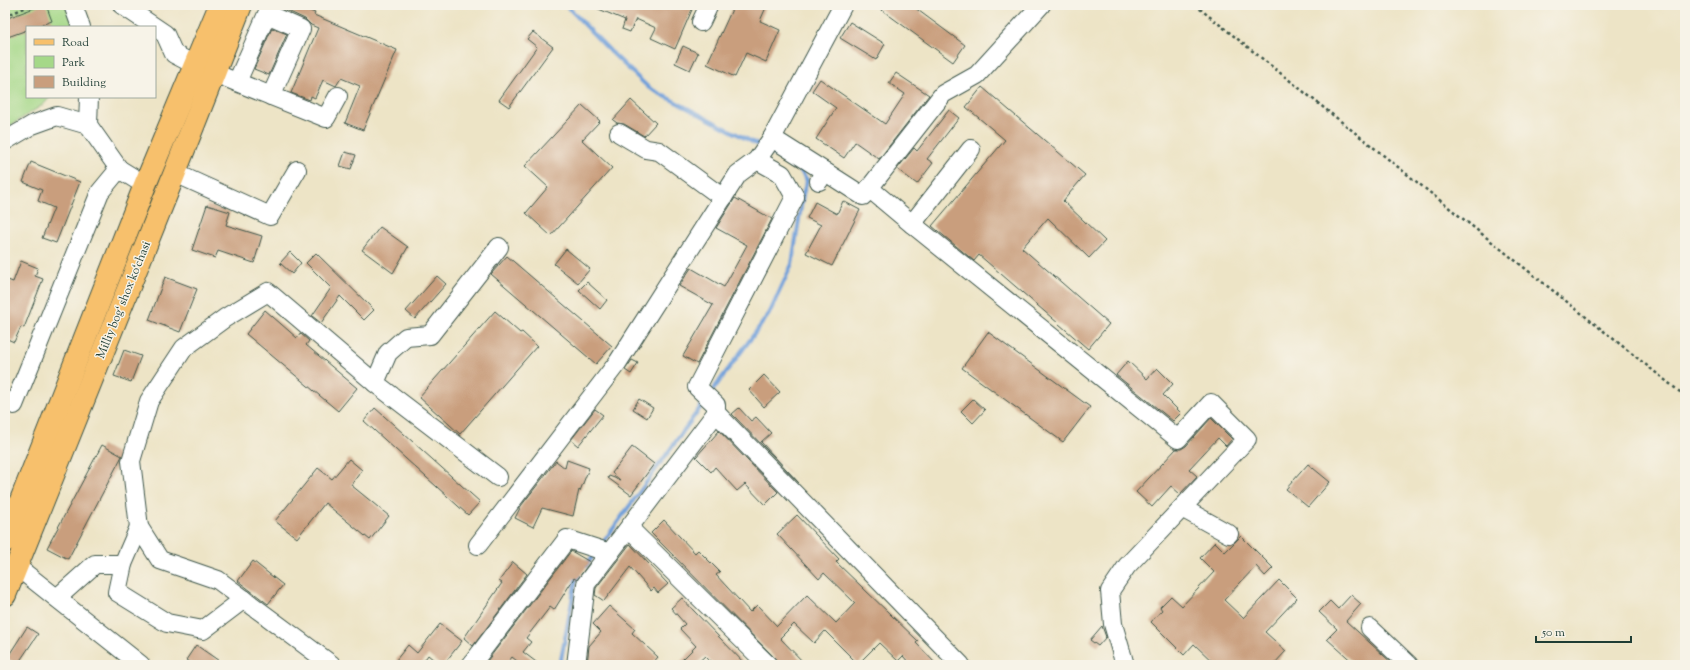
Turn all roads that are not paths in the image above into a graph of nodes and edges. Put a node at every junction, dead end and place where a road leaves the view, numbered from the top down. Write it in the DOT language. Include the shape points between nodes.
graph roads {
  1 [pos="73,5"];
  2 [pos="122,5"];
  3 [pos="220,5"];
  4 [pos="241,5"];
  5 [pos="709,5"];
  6 [pos="843,5"];
  7 [pos="1041,5"];
  8 [pos="701,22"];
  9 [pos="81,26"];
  10 [pos="154,26"];
  11 [pos="156,27"];
  12 [pos="205,69"];
  13 [pos="237,82"];
  14 [pos="271,96"];
  15 [pos="338,96"];
  16 [pos="89,98"];
  17 [pos="88,125"];
  18 [pos="619,133"];
  19 [pos="772,138"];
  20 [pos="5,142"];
  21 [pos="971,149"];
  22 [pos="757,160"];
  23 [pos="119,169"];
  24 [pos="297,170"];
  25 [pos="175,173"];
  26 [pos="145,185"];
  27 [pos="869,188"];
  28 [pos="723,198"];
  29 [pos="912,224"];
  30 [pos="499,247"];
  31 [pos="72,370"];
  32 [pos="93,378"];
  33 [pos="376,383"];
  34 [pos="14,405"];
  35 [pos="716,413"];
  36 [pos="498,477"];
  37 [pos="1182,508"];
  38 [pos="139,526"];
  39 [pos="629,528"];
  40 [pos="1229,534"];
  41 [pos="5,541"];
  42 [pos="478,545"];
  43 [pos="602,550"];
  44 [pos="123,564"];
  45 [pos="16,566"];
  46 [pos="5,595"];
  47 [pos="57,598"];
  48 [pos="244,599"];
  49 [pos="1370,628"];
  50 [pos="141,665"];
  51 [pos="332,665"];
  52 [pos="471,665"];
  53 [pos="576,665"];
  54 [pos="768,665"];
  55 [pos="961,665"];
  56 [pos="1125,665"];
  57 [pos="1408,665"];
  1 -- 9 [label="street"];
  2 -- 10 [label="street"];
  3 -- 12 [label="main road, Milliy bog‘ shox ko‘chasi"];
  4 -- 12 [label="main road, Milliy bog‘ shox ko‘chasi"];
  5 -- 8 [label="street"];
  6 -- 19 [label="street"];
  7 -- 27 [label="street" via="977,75 943,94"];
  11 -- 12 [label="street" via="166,34 174,54"];
  12 -- 13 [label="street"];
  12 -- 25 [label="main road, Milliy bog‘ shox ko‘chasi"];
  12 -- 26 [label="main road, Milliy bog‘ shox ko‘chasi"];
  13 -- 14 [label="street"];
  13 -- 14 [label="street" via="267,14 301,29"];
  14 -- 15 [label="street" via="326,118"];
  16 -- 17 [label="street"];
  17 -- 20 [label="street" via="57,116 32,125"];
  17 -- 23 [label="street"];
  18 -- 28 [label="street" via="646,149 659,151"];
  19 -- 22 [label="street"];
  19 -- 27 [label="street" via="821,176 863,196"];
  21 -- 29 [label="street"];
  22 -- 28 [label="street" via="738,174"];
  22 -- 35 [label="street" via="782,174 795,197 697,387 716,405"];
  23 -- 26 [label="street"];
  23 -- 34 [label="street" via="100,192"];
  24 -- 25 [label="street" via="270,216"];
  25 -- 32 [label="main road, Milliy bog‘ shox ko‘chasi"];
  26 -- 31 [label="main road, Milliy bog‘ shox ko‘chasi"];
  27 -- 29 [label="street"];
  28 -- 42 [label="street" via="618,362"];
  29 -- 37 [label="street" via="1178,439 1211,403 1247,439"];
  30 -- 33 [label="street" via="430,335 406,337 388,354"];
  31 -- 32 [label="main road"];
  31 -- 41 [label="main road, Milliy bog‘ shox ko‘chasi"];
  32 -- 45 [label="main road, Milliy bog‘ shox ko‘chasi"];
  33 -- 36 [label="street"];
  33 -- 38 [label="street" via="268,292 225,318 184,348 149,401 131,460"];
  35 -- 39 [label="street"];
  35 -- 55 [label="street"];
  37 -- 40 [label="street"];
  37 -- 56 [label="street" via="1127,566 1110,591 1113,624"];
  38 -- 44 [label="street"];
  38 -- 48 [label="street" via="160,560 218,580"];
  39 -- 43 [label="street"];
  39 -- 54 [label="street"];
  43 -- 52 [label="street" via="567,539"];
  43 -- 53 [label="street" via="586,584"];
  44 -- 47 [label="street" via="95,564"];
  44 -- 48 [label="street" via="117,592 167,623 203,630"];
  45 -- 46 [label="main road, Milliy bog‘ shox ko‘chasi"];
  45 -- 47 [label="street"];
  47 -- 50 [label="street"];
  48 -- 51 [label="street"];
  49 -- 57 [label="street"];
}
